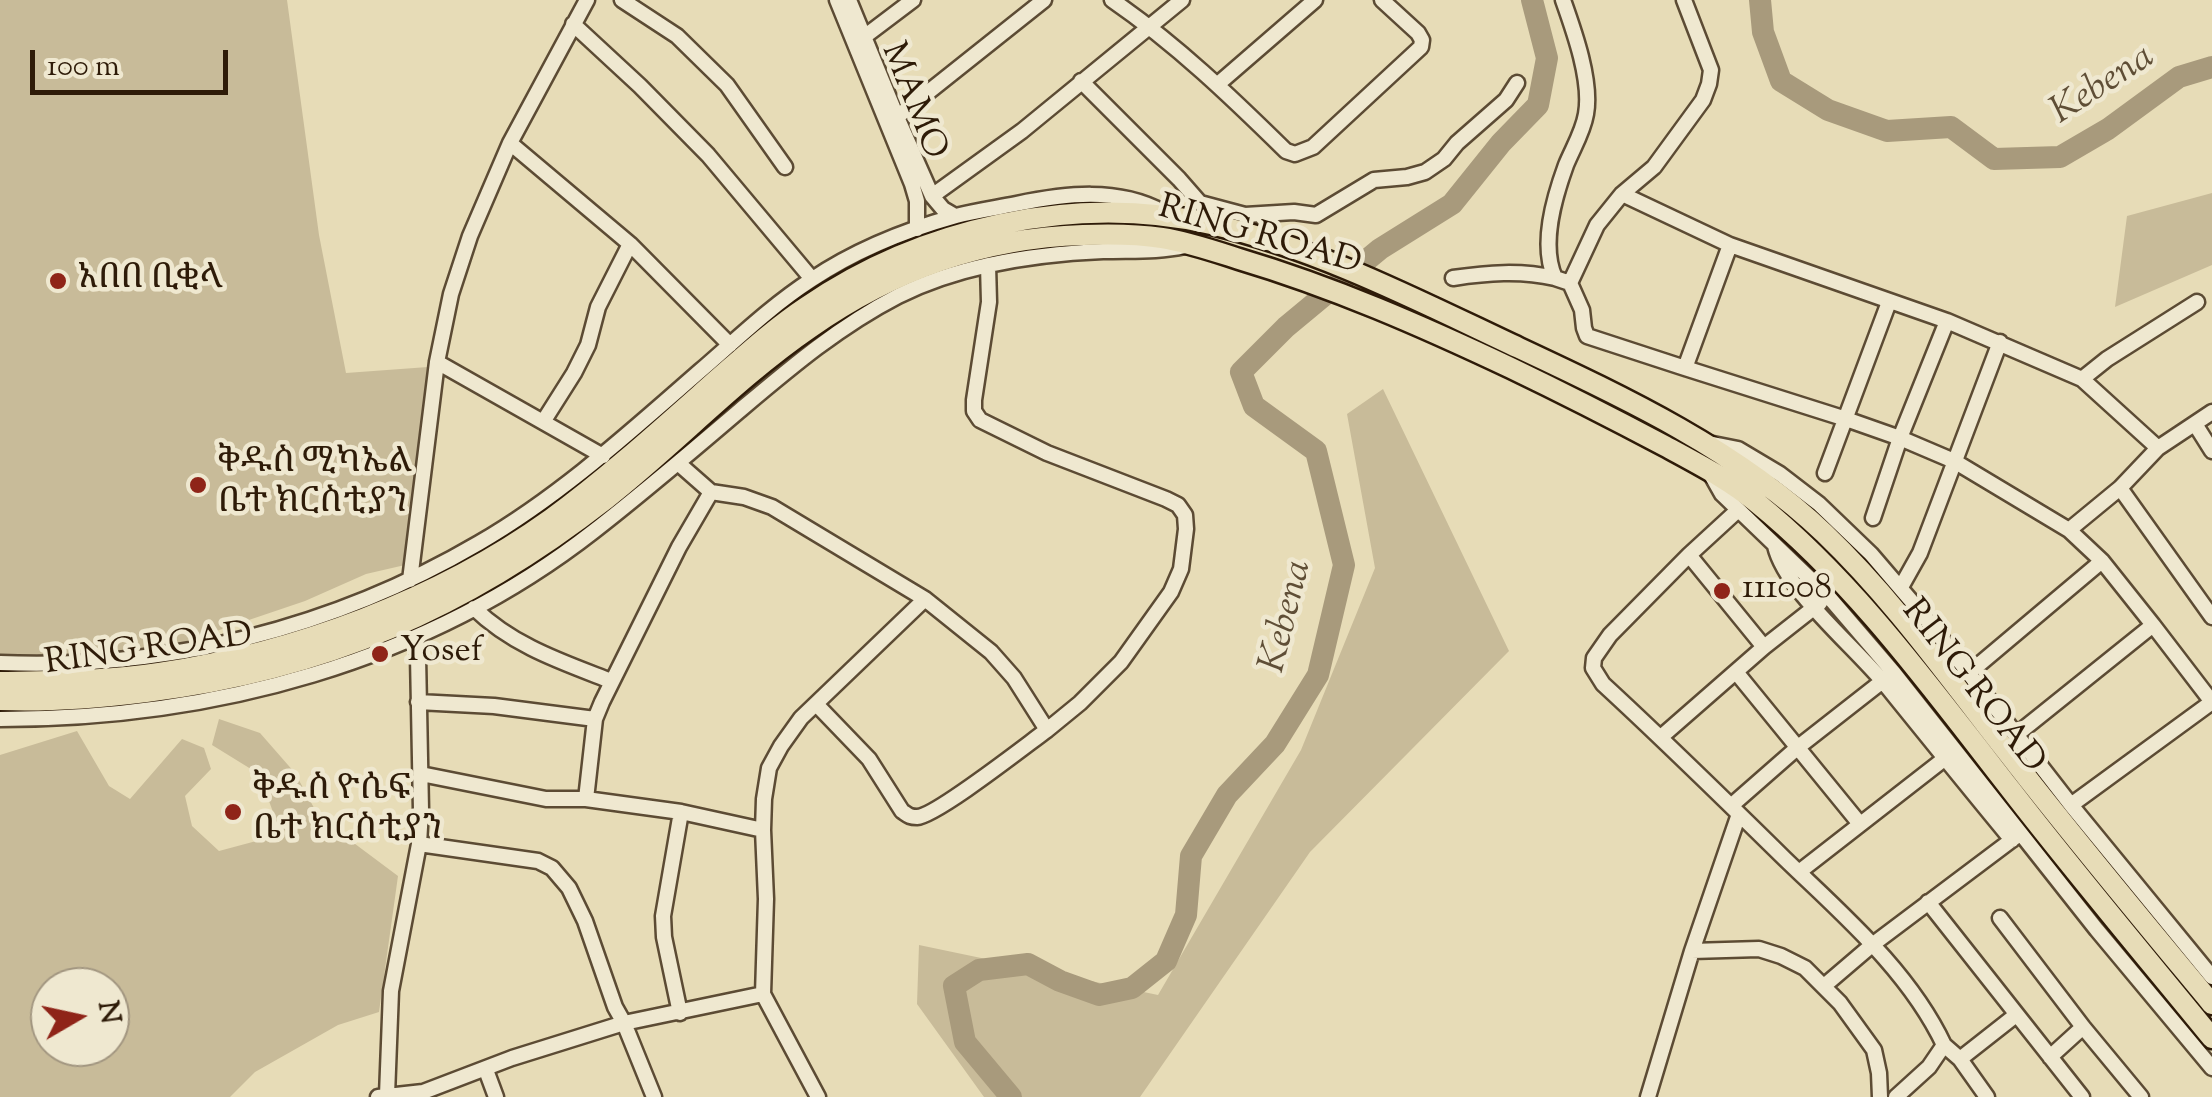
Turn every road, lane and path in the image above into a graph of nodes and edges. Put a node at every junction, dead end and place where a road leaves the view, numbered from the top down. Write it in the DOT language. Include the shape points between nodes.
graph roads {
  1 [pos="587,0"];
  2 [pos="622,0"];
  3 [pos="837,0"];
  4 [pos="849,0"];
  5 [pos="914,0"];
  6 [pos="1044,0"];
  7 [pos="1112,0"];
  8 [pos="1182,0"];
  9 [pos="1315,0"];
  10 [pos="1382,0"];
  11 [pos="1564,0"];
  12 [pos="1684,0"];
  13 [pos="574,24"];
  14 [pos="1150,26"];
  15 [pos="864,36"];
  16 [pos="1081,80"];
  17 [pos="1517,83"];
  18 [pos="1218,84"];
  19 [pos="896,117"];
  20 [pos="510,143"];
  21 [pos="785,167"];
  22 [pos="1622,194"];
  23 [pos="932,196"];
  24 [pos="955,216"];
  25 [pos="1173,218"];
  26 [pos="917,230"];
  27 [pos="630,244"];
  28 [pos="1192,245"];
  29 [pos="1730,246"];
  30 [pos="988,265"];
  31 [pos="1452,278"];
  32 [pos="1555,278"];
  33 [pos="812,279"];
  34 [pos="1570,283"];
  35 [pos="1888,302"];
  36 [pos="2196,302"];
  37 [pos="1947,322"];
  38 [pos="2000,342"];
  39 [pos="730,344"];
  40 [pos="437,362"];
  41 [pos="1685,368"];
  42 [pos="2082,379"];
  43 [pos="2212,412"];
  44 [pos="1846,419"];
  45 [pos="543,422"];
  46 [pos="2195,424"];
  47 [pos="1900,438"];
  48 [pos="1703,443"];
  49 [pos="2158,448"];
  50 [pos="2212,451"];
  51 [pos="602,456"];
  52 [pos="1954,461"];
  53 [pos="678,463"];
  54 [pos="1708,470"];
  55 [pos="1825,474"];
  56 [pos="2120,488"];
  57 [pos="711,492"];
  58 [pos="1738,510"];
  59 [pos="1873,518"];
  60 [pos="2069,530"];
  61 [pos="1775,544"];
  62 [pos="1689,555"];
  63 [pos="2102,561"];
  64 [pos="410,580"];
  65 [pos="1901,587"];
  66 [pos="1828,596"];
  67 [pos="925,599"];
  68 [pos="1814,607"];
  69 [pos="474,608"];
  70 [pos="2212,617"];
  71 [pos="2153,625"];
  72 [pos="415,638"];
  73 [pos="1764,647"];
  74 [pos="0,662"];
  75 [pos="1736,672"];
  76 [pos="1969,673"];
  77 [pos="1888,677"];
  78 [pos="611,680"];
  79 [pos="0,682"];
  80 [pos="0,700"];
  81 [pos="418,702"];
  82 [pos="2212,702"];
  83 [pos="817,705"];
  84 [pos="0,719"];
  85 [pos="23,719"];
  86 [pos="595,720"];
  87 [pos="0,730"];
  88 [pos="1048,730"];
  89 [pos="2016,735"];
  90 [pos="1660,737"];
  91 [pos="1797,748"];
  92 [pos="1950,755"];
  93 [pos="421,774"];
  94 [pos="586,799"];
  95 [pos="2071,805"];
  96 [pos="1736,810"];
  97 [pos="681,812"];
  98 [pos="1860,824"];
  99 [pos="762,830"];
  100 [pos="2016,836"];
  101 [pos="419,844"];
  102 [pos="1799,872"];
  103 [pos="1928,902"];
  104 [pos="2000,918"];
  105 [pos="1872,945"];
  106 [pos="1692,951"];
  107 [pos="2212,977"];
  108 [pos="1824,986"];
  109 [pos="763,994"];
  110 [pos="2212,1004"];
  111 [pos="680,1013"];
  112 [pos="2016,1014"];
  113 [pos="624,1023"];
  114 [pos="2084,1028"];
  115 [pos="2212,1038"];
  116 [pos="1944,1045"];
  117 [pos="2050,1057"];
  118 [pos="1960,1059"];
  119 [pos="2212,1068"];
  120 [pos="486,1070"];
  121 [pos="383,1096"];
  122 [pos="496,1097"];
  123 [pos="654,1097"];
  124 [pos="818,1097"];
  125 [pos="1648,1097"];
  126 [pos="1880,1097"];
  127 [pos="1896,1097"];
  128 [pos="1987,1097"];
  129 [pos="2082,1097"];
  130 [pos="2141,1097"];
  1 -- 13 [label="street"];
  2 -- 21 [label="street" via="677,36 727,85"];
  3 -- 26 [label="street, MAMO" via="912,184"];
  4 -- 15 [label="street"];
  5 -- 15 [label="street"];
  6 -- 19 [label="street"];
  7 -- 14 [label="street"];
  8 -- 14 [label="street"];
  9 -- 18 [label="street"];
  10 -- 18 [label="street" via="1418,32 1420,47 1313,147 1286,151"];
  11 -- 32 [label="street" via="1586,112 1548,235"];
  12 -- 22 [label="street" via="1711,70 1709,84 1654,166"];
  13 -- 20 [label="street"];
  13 -- 33 [label="street" via="708,155"];
  14 -- 16 [label="street"];
  14 -- 18 [label="street"];
  15 -- 19 [label="street"];
  16 -- 17 [label="street" via="1200,203 1245,214 1316,215 1374,180 1425,172"];
  16 -- 23 [label="street"];
  19 -- 23 [label="street"];
  20 -- 27 [label="street"];
  20 -- 40 [label="street" via="470,236"];
  22 -- 29 [label="street"];
  22 -- 34 [label="street" via="1597,225"];
  23 -- 24 [label="street"];
  24 -- 25 [label="street" via="1093,195 1133,199"];
  24 -- 26 [label="street"];
  25 -- 48 [label="highway, RING ROAD" via="1247,233 1336,264 1572,373"];
  25 -- 79 [label="highway, RING ROAD" via="1032,218 888,260 774,330 554,517 441,584 342,626 293,644 156,674"];
  26 -- 33 [label="street"];
  27 -- 39 [label="street"];
  27 -- 45 [label="street" via="598,307 588,345"];
  28 -- 30 [label="street"];
  28 -- 54 [label="highway, RING ROAD" via="1340,292 1562,393"];
  28 -- 80 [label="highway, RING ROAD" via="1118,234 1062,236 1004,243 900,275 771,355 570,526 432,610 340,648 202,685"];
  29 -- 35 [label="street"];
  29 -- 41 [label="street"];
  30 -- 53 [label="street" via="901,294 858,318"];
  30 -- 88 [label="street" via="974,400 980,420 1166,499 1185,516 1171,592 1120,662"];
  31 -- 32 [label="street" via="1522,272"];
  32 -- 34 [label="street"];
  33 -- 39 [label="street"];
  34 -- 41 [label="street" via="1588,336"];
  35 -- 37 [label="street"];
  35 -- 44 [label="street"];
  36 -- 42 [label="street"];
  37 -- 38 [label="street"];
  37 -- 47 [label="street"];
  38 -- 42 [label="street"];
  38 -- 52 [label="street"];
  39 -- 51 [label="street"];
  40 -- 45 [label="street"];
  40 -- 64 [label="street"];
  41 -- 44 [label="street"];
  42 -- 49 [label="street"];
  43 -- 46 [label="street"];
  44 -- 47 [label="street"];
  44 -- 55 [label="street"];
  45 -- 51 [label="street"];
  46 -- 49 [label="street"];
  46 -- 50 [label="street"];
  47 -- 52 [label="street"];
  47 -- 59 [label="street"];
  48 -- 65 [label="street" via="1738,449 1780,474"];
  48 -- 110 [label="highway, RING ROAD" via="1790,503 1890,602"];
  49 -- 56 [label="street"];
  51 -- 64 [label="street" via="514,522"];
  52 -- 60 [label="street"];
  52 -- 65 [label="street"];
  53 -- 57 [label="street"];
  53 -- 69 [label="street" via="550,564"];
  54 -- 58 [label="street"];
  54 -- 115 [label="highway, RING ROAD" via="1758,503 1874,616"];
  56 -- 60 [label="street"];
  56 -- 70 [label="street"];
  57 -- 67 [label="street" via="772,507"];
  57 -- 78 [label="street"];
  58 -- 61 [label="street"];
  58 -- 62 [label="street"];
  60 -- 63 [label="street"];
  61 -- 66 [label="street"];
  61 -- 68 [label="street" via="1783,567"];
  62 -- 73 [label="street"];
  62 -- 90 [label="street" via="1594,658 1603,684"];
  63 -- 71 [label="street"];
  63 -- 76 [label="street"];
  64 -- 74 [label="street" via="339,611 204,647 115,660"];
  65 -- 76 [label="street"];
  66 -- 68 [label="street"];
  66 -- 77 [label="street"];
  67 -- 83 [label="street"];
  67 -- 88 [label="street" via="992,652"];
  68 -- 73 [label="street"];
  68 -- 77 [label="street"];
  69 -- 72 [label="street"];
  69 -- 78 [label="street" via="515,641"];
  71 -- 82 [label="street"];
  71 -- 89 [label="street"];
  72 -- 81 [label="street"];
  72 -- 85 [label="street" via="326,671 200,702"];
  73 -- 75 [label="street"];
  75 -- 90 [label="street"];
  75 -- 91 [label="street"];
  76 -- 89 [label="street"];
  77 -- 91 [label="street"];
  77 -- 92 [label="street"];
  78 -- 86 [label="street"];
  81 -- 86 [label="street"];
  81 -- 93 [label="street"];
  82 -- 95 [label="street"];
  83 -- 88 [label="street" via="869,759 910,816 941,807"];
  83 -- 99 [label="street" via="769,768"];
  84 -- 85 [label="street"];
  85 -- 87 [label="street"];
  86 -- 94 [label="street"];
  89 -- 95 [label="street"];
  90 -- 96 [label="street"];
  91 -- 96 [label="street"];
  91 -- 98 [label="street"];
  92 -- 98 [label="street"];
  92 -- 100 [label="street"];
  93 -- 94 [label="street" via="546,799"];
  93 -- 101 [label="street"];
  94 -- 97 [label="street"];
  95 -- 107 [label="street"];
  96 -- 102 [label="street"];
  96 -- 106 [label="street"];
  97 -- 99 [label="street"];
  97 -- 111 [label="street" via="664,916"];
  98 -- 102 [label="street"];
  99 -- 109 [label="street"];
  100 -- 103 [label="street"];
  100 -- 119 [label="street"];
  101 -- 113 [label="street" via="552,868 585,921"];
  101 -- 121 [label="street" via="391,991"];
  102 -- 105 [label="street"];
  103 -- 105 [label="street"];
  103 -- 112 [label="street"];
  104 -- 114 [label="street"];
  105 -- 108 [label="street"];
  105 -- 116 [label="street" via="1901,976"];
  106 -- 108 [label="street" via="1759,949 1805,968"];
  106 -- 125 [label="street"];
  108 -- 126 [label="street" via="1874,1050"];
  109 -- 111 [label="street"];
  109 -- 124 [label="street"];
  111 -- 113 [label="street"];
  112 -- 117 [label="street"];
  112 -- 118 [label="street"];
  113 -- 120 [label="street"];
  113 -- 123 [label="street"];
  114 -- 117 [label="street"];
  114 -- 130 [label="street"];
  116 -- 118 [label="street"];
  116 -- 127 [label="street"];
  117 -- 129 [label="street"];
  118 -- 128 [label="street"];
  120 -- 121 [label="street" via="423,1092"];
  120 -- 122 [label="street"];
}
